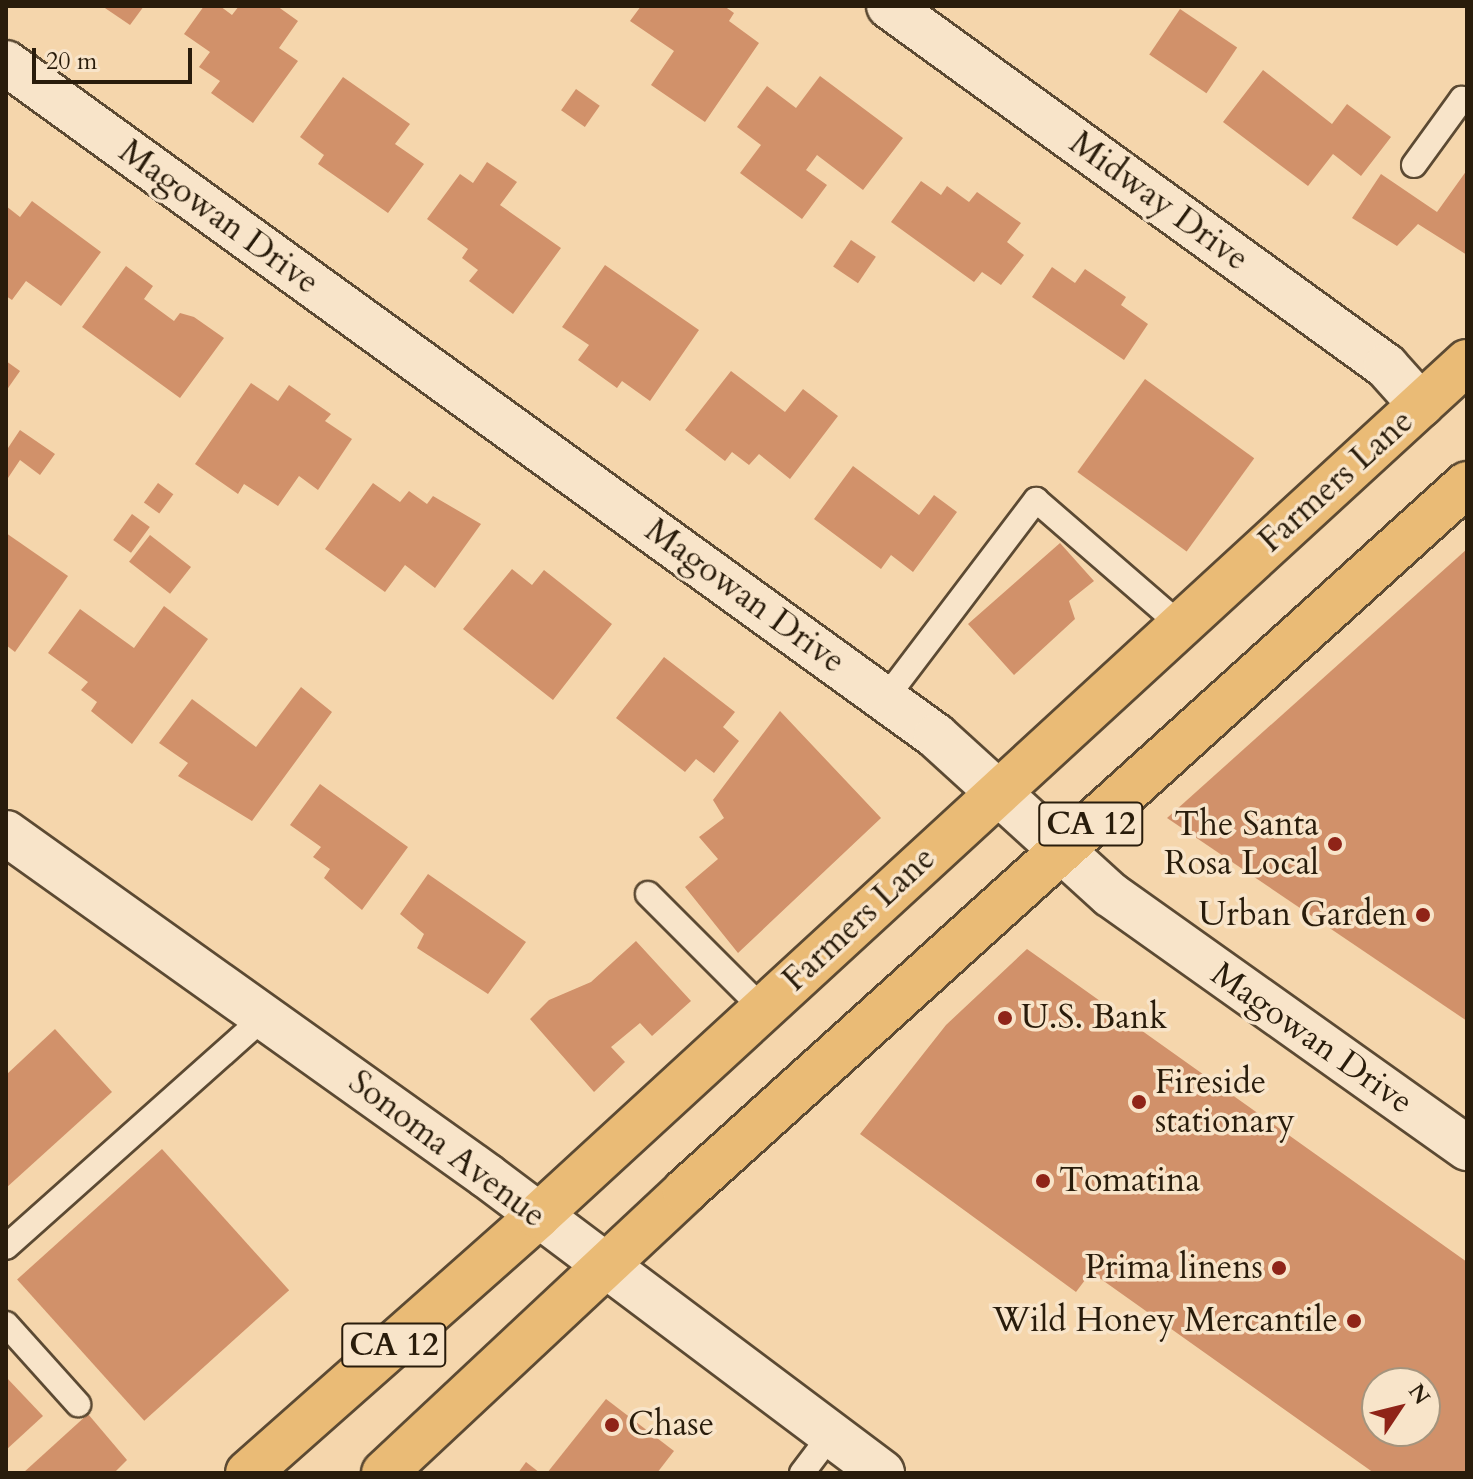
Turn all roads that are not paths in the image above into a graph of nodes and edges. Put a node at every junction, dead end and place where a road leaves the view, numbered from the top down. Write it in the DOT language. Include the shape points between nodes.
graph roads {
  1 [pos="889,6"];
  2 [pos="6,63"];
  3 [pos="1467,103"];
  4 [pos="1414,165"];
  5 [pos="1467,362"];
  6 [pos="1421,405"];
  7 [pos="1467,484"];
  8 [pos="1178,623"];
  9 [pos="885,699"];
  10 [pos="997,791"];
  11 [pos="6,833"];
  12 [pos="1061,851"];
  13 [pos="648,894"];
  14 [pos="763,1009"];
  15 [pos="265,1016"];
  16 [pos="1467,1148"];
  17 [pos="538,1216"];
  18 [pos="6,1247"];
  19 [pos="605,1267"];
  20 [pos="6,1324"];
  21 [pos="78,1404"];
  22 [pos="830,1436"];
  23 [pos="248,1473"];
  24 [pos="384,1473"];
  25 [pos="802,1473"];
  26 [pos="882,1473"];
  1 -- 6 [label="street, Midway Drive" via="1386,366"];
  2 -- 9 [label="street, Magowan Drive"];
  3 -- 4 [label="lane" via="1462,99"];
  5 -- 6 [label="main road, Farmers Lane / CA 12"];
  6 -- 8 [label="main road, Farmers Lane / CA 12"];
  7 -- 12 [label="main road, CA 12"];
  8 -- 9 [label="lane" via="1036,500"];
  8 -- 10 [label="main road, Farmers Lane / CA 12"];
  9 -- 10 [label="street, Magowan Drive" via="962,757"];
  10 -- 12 [label="street, Magowan Drive"];
  10 -- 14 [label="main road, Farmers Lane / CA 12"];
  11 -- 15 [label="street, Sonoma Avenue"];
  12 -- 16 [label="street, Magowan Drive" via="1111,895"];
  12 -- 19 [label="main road, CA 12"];
  13 -- 14 [label="lane"];
  14 -- 17 [label="main road, Farmers Lane / CA 12"];
  15 -- 17 [label="street, Sonoma Avenue"];
  15 -- 18 [label="lane"];
  17 -- 19 [label="street, Sonoma Avenue"];
  17 -- 23 [label="main road, Farmers Lane / CA 12"];
  19 -- 22 [label="street, Sonoma Avenue"];
  19 -- 24 [label="main road, CA 12"];
  20 -- 21 [label="lane"];
  22 -- 25 [label="lane"];
  22 -- 26 [label="street, Sonoma Avenue"];
}
